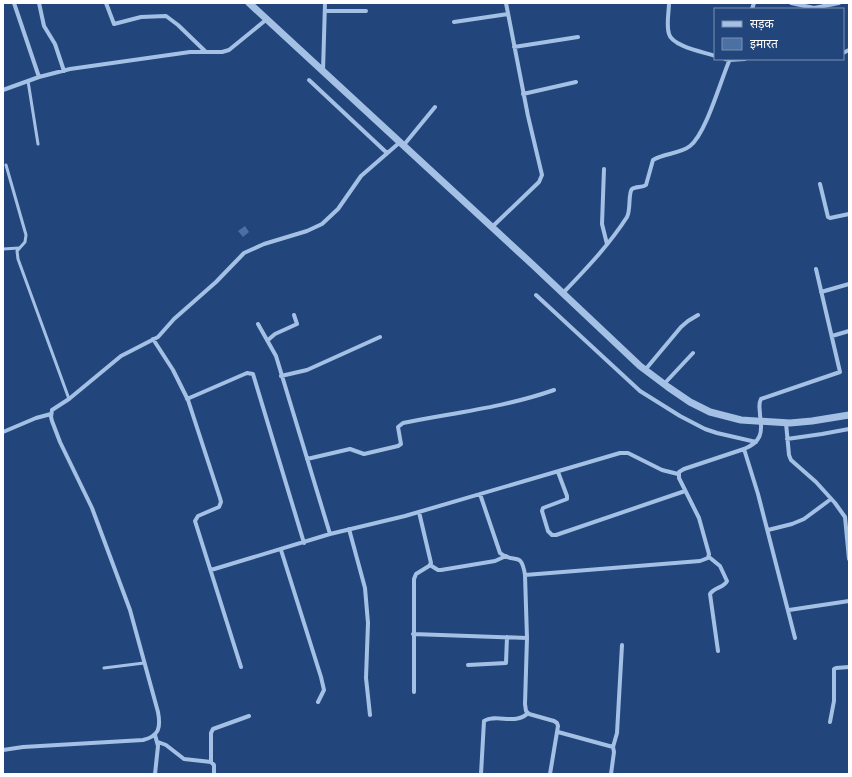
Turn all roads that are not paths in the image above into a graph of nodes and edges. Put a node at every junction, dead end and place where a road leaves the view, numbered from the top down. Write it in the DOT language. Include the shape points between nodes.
graph roads {
  1 [pos="14,3"];
  2 [pos="39,3"];
  3 [pos="106,3"];
  4 [pos="249,3"];
  5 [pos="325,3"];
  6 [pos="506,3"];
  7 [pos="669,3"];
  8 [pos="791,3"];
  9 [pos="839,3"];
  10 [pos="324,11"];
  11 [pos="366,11"];
  12 [pos="508,14"];
  13 [pos="264,22"];
  14 [pos="454,22"];
  15 [pos="578,37"];
  16 [pos="514,46"];
  17 [pos="206,52"];
  18 [pos="714,56"];
  19 [pos="728,60"];
  20 [pos="64,71"];
  21 [pos="323,72"];
  22 [pos="39,78"];
  23 [pos="308,80"];
  24 [pos="28,81"];
  25 [pos="576,82"];
  26 [pos="3,90"];
  27 [pos="523,94"];
  28 [pos="435,107"];
  29 [pos="38,144"];
  30 [pos="401,144"];
  31 [pos="387,153"];
  32 [pos="6,165"];
  33 [pos="604,169"];
  34 [pos="820,184"];
  35 [pos="849,214"];
  36 [pos="492,227"];
  37 [pos="607,244"];
  38 [pos="19,248"];
  39 [pos="3,249"];
  40 [pos="816,269"];
  41 [pos="849,284"];
  42 [pos="821,292"];
  43 [pos="563,293"];
  44 [pos="536,295"];
  45 [pos="294,315"];
  46 [pos="698,315"];
  47 [pos="258,324"];
  48 [pos="849,331"];
  49 [pos="832,336"];
  50 [pos="380,337"];
  51 [pos="153,339"];
  52 [pos="268,340"];
  53 [pos="692,352"];
  54 [pos="645,370"];
  55 [pos="281,376"];
  56 [pos="664,384"];
  57 [pos="554,390"];
  58 [pos="68,399"];
  59 [pos="187,399"];
  60 [pos="50,414"];
  61 [pos="849,415"];
  62 [pos="761,424"];
  63 [pos="787,425"];
  64 [pos="849,428"];
  65 [pos="3,432"];
  66 [pos="787,436"];
  67 [pos="756,442"];
  68 [pos="744,449"];
  69 [pos="307,459"];
  70 [pos="558,472"];
  71 [pos="678,474"];
  72 [pos="685,490"];
  73 [pos="480,494"];
  74 [pos="831,499"];
  75 [pos="419,512"];
  76 [pos="350,529"];
  77 [pos="768,530"];
  78 [pos="330,534"];
  79 [pos="304,543"];
  80 [pos="281,550"];
  81 [pos="506,556"];
  82 [pos="709,557"];
  83 [pos="849,559"];
  84 [pos="430,565"];
  85 [pos="211,570"];
  86 [pos="525,575"];
  87 [pos="849,601"];
  88 [pos="789,610"];
  89 [pos="413,634"];
  90 [pos="507,637"];
  91 [pos="527,638"];
  92 [pos="795,638"];
  93 [pos="622,644"];
  94 [pos="718,651"];
  95 [pos="144,663"];
  96 [pos="468,665"];
  97 [pos="241,667"];
  98 [pos="849,667"];
  99 [pos="104,668"];
  100 [pos="414,692"];
  101 [pos="318,702"];
  102 [pos="528,713"];
  103 [pos="370,715"];
  104 [pos="249,716"];
  105 [pos="830,722"];
  106 [pos="558,732"];
  107 [pos="155,735"];
  108 [pos="158,742"];
  109 [pos="613,747"];
  110 [pos="3,750"];
  111 [pos="212,762"];
  112 [pos="155,774"];
  113 [pos="214,774"];
  114 [pos="481,774"];
  115 [pos="550,774"];
  116 [pos="611,774"];
  1 -- 22 [label="street"];
  2 -- 20 [label="street" via="44,26 56,44"];
  3 -- 17 [label="street" via="114,24 141,17 166,16"];
  4 -- 13 [label="street"];
  5 -- 10 [label="street"];
  6 -- 12 [label="street"];
  7 -- 18 [label="street" via="668,30 672,40"];
  8 -- 9 [label="street" via="814,8"];
  10 -- 11 [label="street"];
  10 -- 21 [label="street"];
  12 -- 14 [label="street"];
  12 -- 16 [label="street"];
  13 -- 17 [label="street" via="229,50"];
  13 -- 21 [label="street"];
  15 -- 16 [label="street"];
  16 -- 27 [label="street"];
  17 -- 20 [label="street" via="179,53"];
  19 -- 37 [label="street" via="710,112 698,137 688,147 653,160 646,185 632,190 628,214"];
  20 -- 22 [label="street"];
  21 -- 30 [label="street"];
  22 -- 24 [label="street"];
  23 -- 31 [label="street"];
  24 -- 26 [label="street"];
  24 -- 29 [label="lane"];
  25 -- 27 [label="street"];
  27 -- 36 [label="street" via="542,175 539,182"];
  28 -- 30 [label="street"];
  30 -- 31 [label="street"];
  30 -- 36 [label="street"];
  31 -- 51 [label="street" via="361,176 341,205 322,224 244,253"];
  32 -- 38 [label="lane" via="26,235 25,242"];
  33 -- 37 [label="street" via="602,224"];
  34 -- 35 [label="street" via="828,217"];
  36 -- 43 [label="street"];
  37 -- 43 [label="street"];
  38 -- 39 [label="lane"];
  38 -- 58 [label="lane" via="18,259"];
  40 -- 42 [label="street"];
  41 -- 42 [label="street"];
  42 -- 49 [label="street"];
  43 -- 54 [label="street"];
  44 -- 67 [label="street" via="640,391 705,429"];
  45 -- 52 [label="street" via="297,324"];
  46 -- 54 [label="street" via="681,327"];
  47 -- 52 [label="street"];
  48 -- 49 [label="street"];
  49 -- 62 [label="street" via="840,372 761,399"];
  50 -- 55 [label="street" via="307,370"];
  51 -- 58 [label="street" via="121,356"];
  51 -- 59 [label="street" via="173,370"];
  52 -- 55 [label="street" via="276,356"];
  53 -- 56 [label="street"];
  54 -- 56 [label="street"];
  55 -- 69 [label="street"];
  56 -- 62 [label="street" via="710,412"];
  57 -- 69 [label="street" via="512,402 403,423 398,427 401,441 398,446 364,454 350,449"];
  58 -- 60 [label="street"];
  59 -- 79 [label="street" via="246,373 253,374"];
  59 -- 85 [label="street" via="221,502 219,507 198,516 196,521"];
  60 -- 65 [label="street"];
  60 -- 95 [label="street" via="60,442 96,519 130,610"];
  61 -- 63 [label="street"];
  62 -- 63 [label="street"];
  62 -- 67 [label="street"];
  63 -- 66 [label="street"];
  64 -- 66 [label="street" via="822,434"];
  66 -- 74 [label="street" via="791,460"];
  67 -- 68 [label="street"];
  68 -- 71 [label="street" via="684,468"];
  68 -- 77 [label="street"];
  69 -- 78 [label="street"];
  70 -- 71 [label="street" via="620,453 628,453 662,470"];
  70 -- 72 [label="street" via="567,498 543,508 542,511 548,531 552,535"];
  70 -- 73 [label="street"];
  71 -- 72 [label="street"];
  72 -- 82 [label="street" via="699,518"];
  73 -- 75 [label="street"];
  73 -- 81 [label="street" via="500,553"];
  74 -- 77 [label="street" via="804,519"];
  74 -- 83 [label="street" via="844,517"];
  75 -- 76 [label="street"];
  75 -- 84 [label="street"];
  76 -- 78 [label="street"];
  76 -- 103 [label="street" via="366,594 366,678"];
  77 -- 88 [label="street"];
  78 -- 79 [label="street"];
  79 -- 80 [label="street"];
  80 -- 85 [label="street"];
  80 -- 101 [label="street" via="321,677 324,690"];
  81 -- 84 [label="street" via="441,570"];
  81 -- 86 [label="street" via="523,563"];
  82 -- 86 [label="street" via="700,561"];
  82 -- 94 [label="street" via="720,566 727,581 710,594"];
  84 -- 89 [label="street" via="414,576"];
  85 -- 97 [label="street"];
  86 -- 91 [label="street"];
  87 -- 88 [label="street"];
  88 -- 92 [label="street"];
  89 -- 90 [label="street"];
  89 -- 100 [label="street"];
  90 -- 91 [label="street"];
  90 -- 96 [label="street" via="506,663"];
  91 -- 102 [label="street" via="525,704"];
  93 -- 109 [label="street"];
  95 -- 99 [label="lane"];
  95 -- 107 [label="street" via="159,717 159,729"];
  98 -- 105 [label="street" via="834,670 834,702"];
  102 -- 106 [label="street" via="557,723"];
  102 -- 114 [label="street" via="519,719 484,721"];
  104 -- 111 [label="street" via="213,729"];
  106 -- 109 [label="street"];
  106 -- 115 [label="street"];
  107 -- 108 [label="street"];
  107 -- 110 [label="street" via="142,740"];
  108 -- 111 [label="street" via="184,759"];
  108 -- 112 [label="street"];
  109 -- 116 [label="street"];
  111 -- 113 [label="street"];
}
